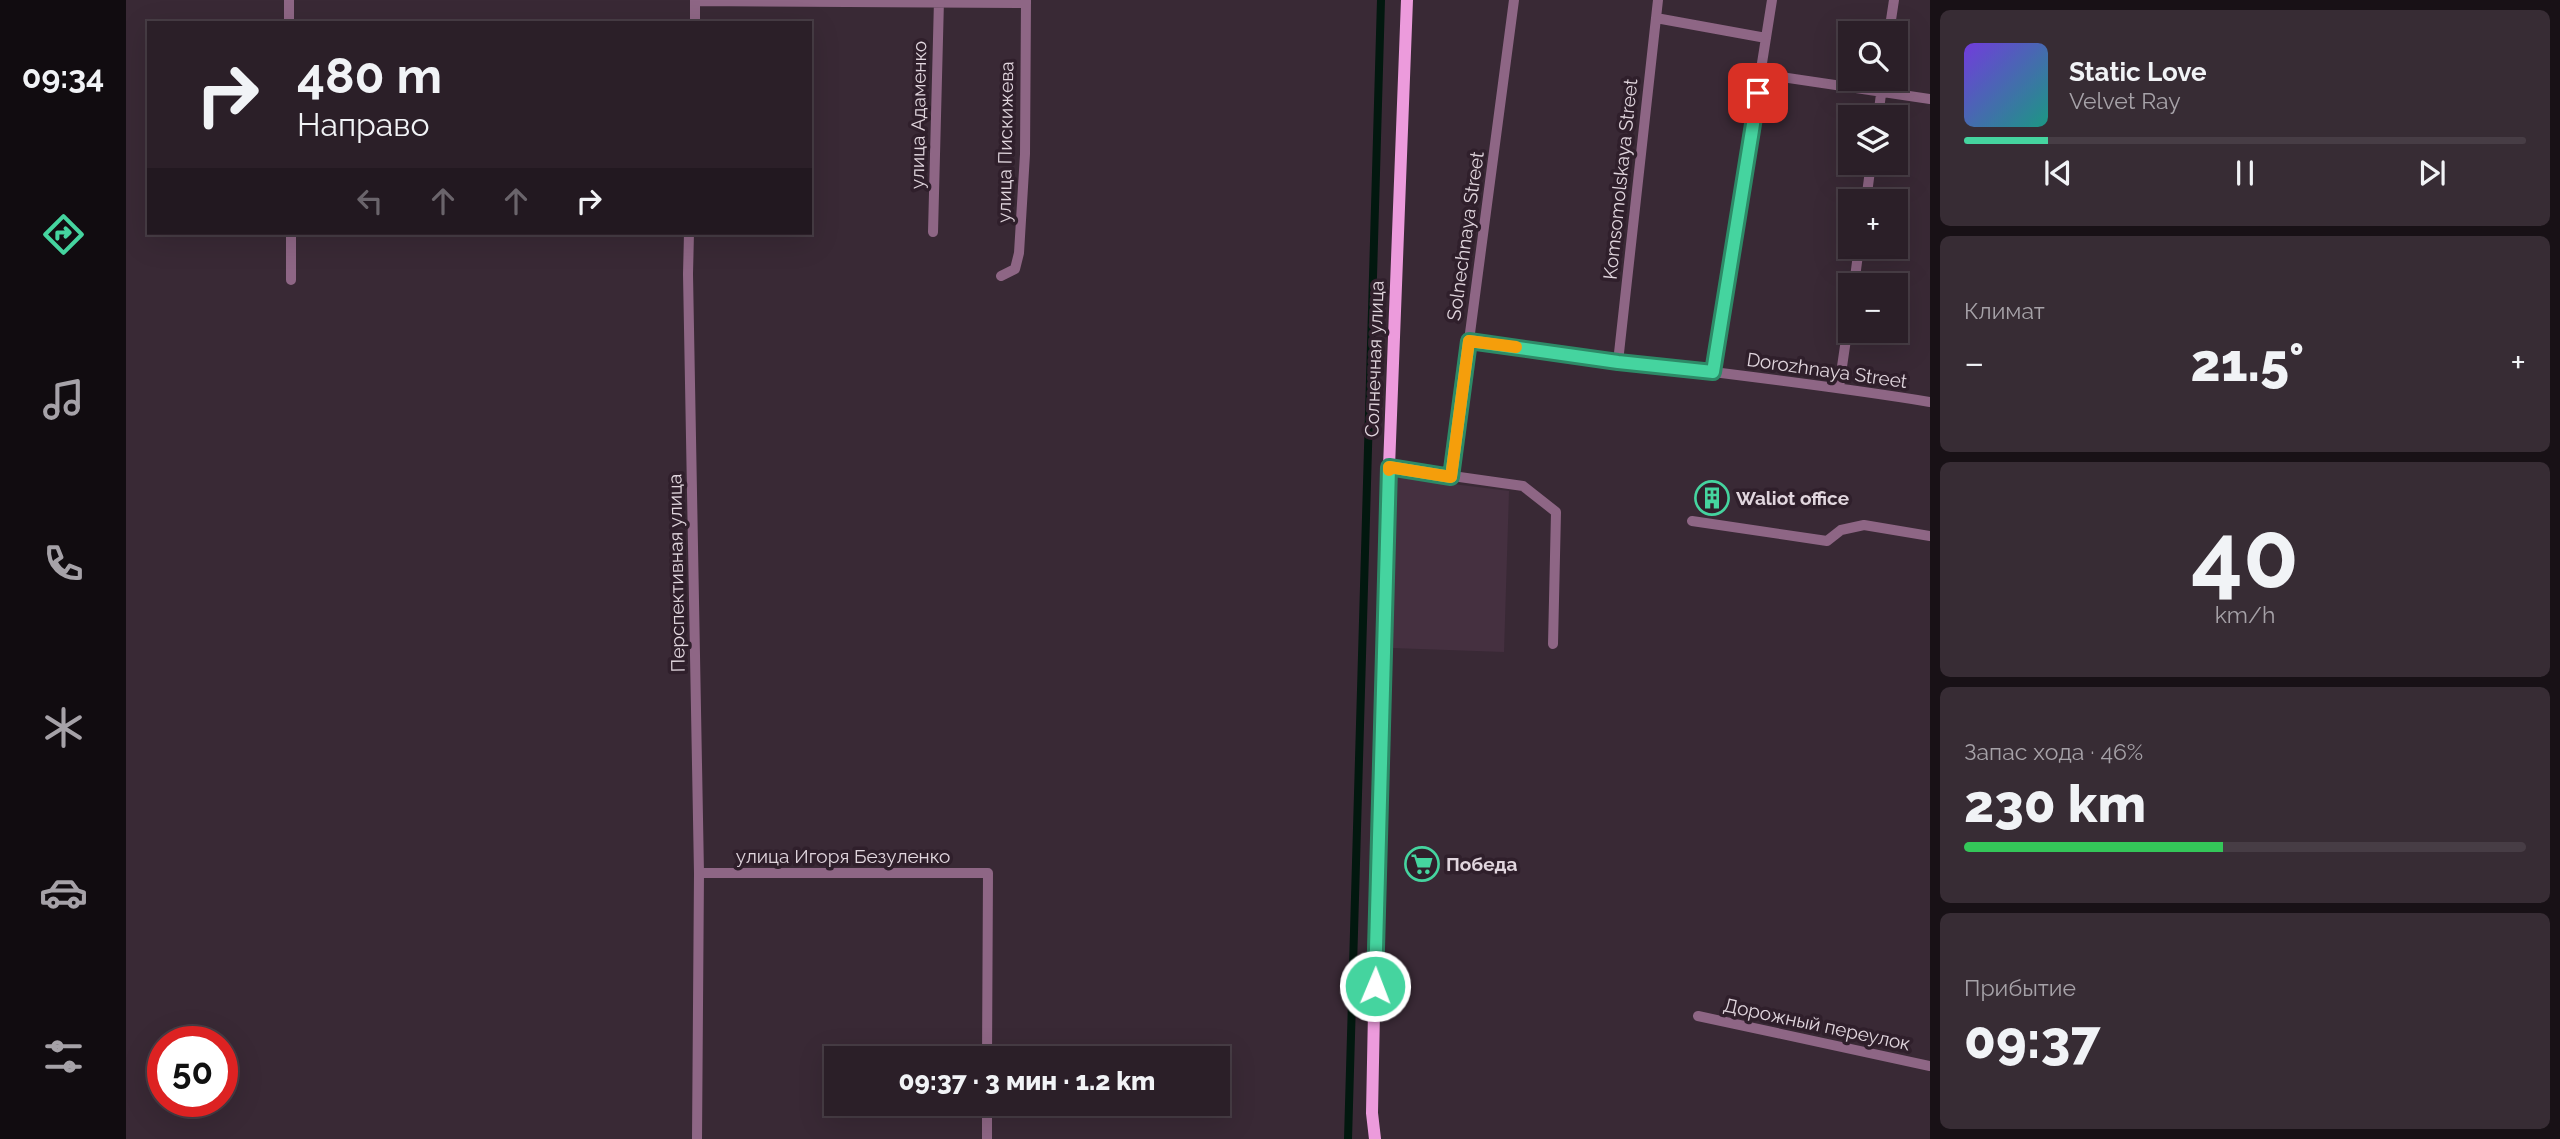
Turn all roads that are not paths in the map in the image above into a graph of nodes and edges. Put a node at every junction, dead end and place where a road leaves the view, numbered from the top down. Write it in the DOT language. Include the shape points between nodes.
graph roads {
  1 [pos="289,0"];
  2 [pos="1406,0"];
  3 [pos="1514,0"];
  4 [pos="1658,0"];
  5 [pos="1772,0"];
  6 [pos="1894,0"];
  7 [pos="695,1"];
  8 [pos="796,1"];
  9 [pos="939,1"];
  10 [pos="1026,1"];
  11 [pos="1656,18"];
  12 [pos="289,21"];
  13 [pos="695,21"];
  14 [pos="1891,21"];
  15 [pos="1766,38"];
  16 [pos="1761,74"];
  17 [pos="1881,92"];
  18 [pos="1930,99"];
  19 [pos="1879,105"];
  20 [pos="933,232"];
  21 [pos="291,235"];
  22 [pos="689,235"];
  23 [pos="1001,276"];
  24 [pos="291,280"];
  25 [pos="1469,341"];
  26 [pos="1845,343"];
  27 [pos="1618,362"];
  28 [pos="1713,372"];
  29 [pos="1839,387"];
  30 [pos="1930,402"];
  31 [pos="1389,467"];
  32 [pos="1451,477"];
  33 [pos="1692,522"];
  34 [pos="1930,536"];
  35 [pos="1553,644"];
  36 [pos="699,873"];
  37 [pos="1698,1016"];
  38 [pos="987,1046"];
  39 [pos="1930,1066"];
  40 [pos="987,1116"];
  41 [pos="697,1139"];
  42 [pos="987,1139"];
  43 [pos="1375,1139"];
  1 -- 12 [label="street"];
  2 -- 31 [label="main road, Солнечная улица"];
  3 -- 25 [label="street, Solnechnaya Street"];
  4 -- 11 [label="street, Komsomolskaya Street"];
  5 -- 15 [label="street"];
  6 -- 14 [label="street"];
  7 -- 8 [label="street"];
  7 -- 13 [label="street"];
  8 -- 9 [label="street"];
  9 -- 10 [label="street"];
  9 -- 20 [label="street, улица Адаменко"];
  10 -- 23 [label="street, улица Пискижева" via="1019,253 1015,269"];
  11 -- 15 [label="street"];
  11 -- 27 [label="street, Komsomolskaya Street"];
  15 -- 16 [label="street"];
  16 -- 17 [label="street"];
  16 -- 28 [label="street"];
  17 -- 18 [label="street"];
  17 -- 19 [label="street"];
  21 -- 24 [label="street"];
  22 -- 36 [label="street, Перспективная улица"];
  25 -- 27 [label="street, Dorozhnaya Street"];
  25 -- 32 [label="street, Solnechnaya Street"];
  26 -- 29 [label="street"];
  27 -- 28 [label="street, Dorozhnaya Street"];
  28 -- 29 [label="street, Dorozhnaya Street"];
  29 -- 30 [label="street, Dorozhnaya Street"];
  31 -- 32 [label="street"];
  31 -- 43 [label="main road, Солнечная улица" via="1372,1113"];
  32 -- 35 [label="street" via="1523,485 1556,512"];
  33 -- 34 [label="street" via="1827,541 1841,530 1864,525"];
  36 -- 38 [label="street, улица Игоря Безуленко" via="988,873"];
  36 -- 41 [label="street, Перспективная улица"];
  37 -- 39 [label="street, Дорожный переулок"];
  40 -- 42 [label="street"];
}
